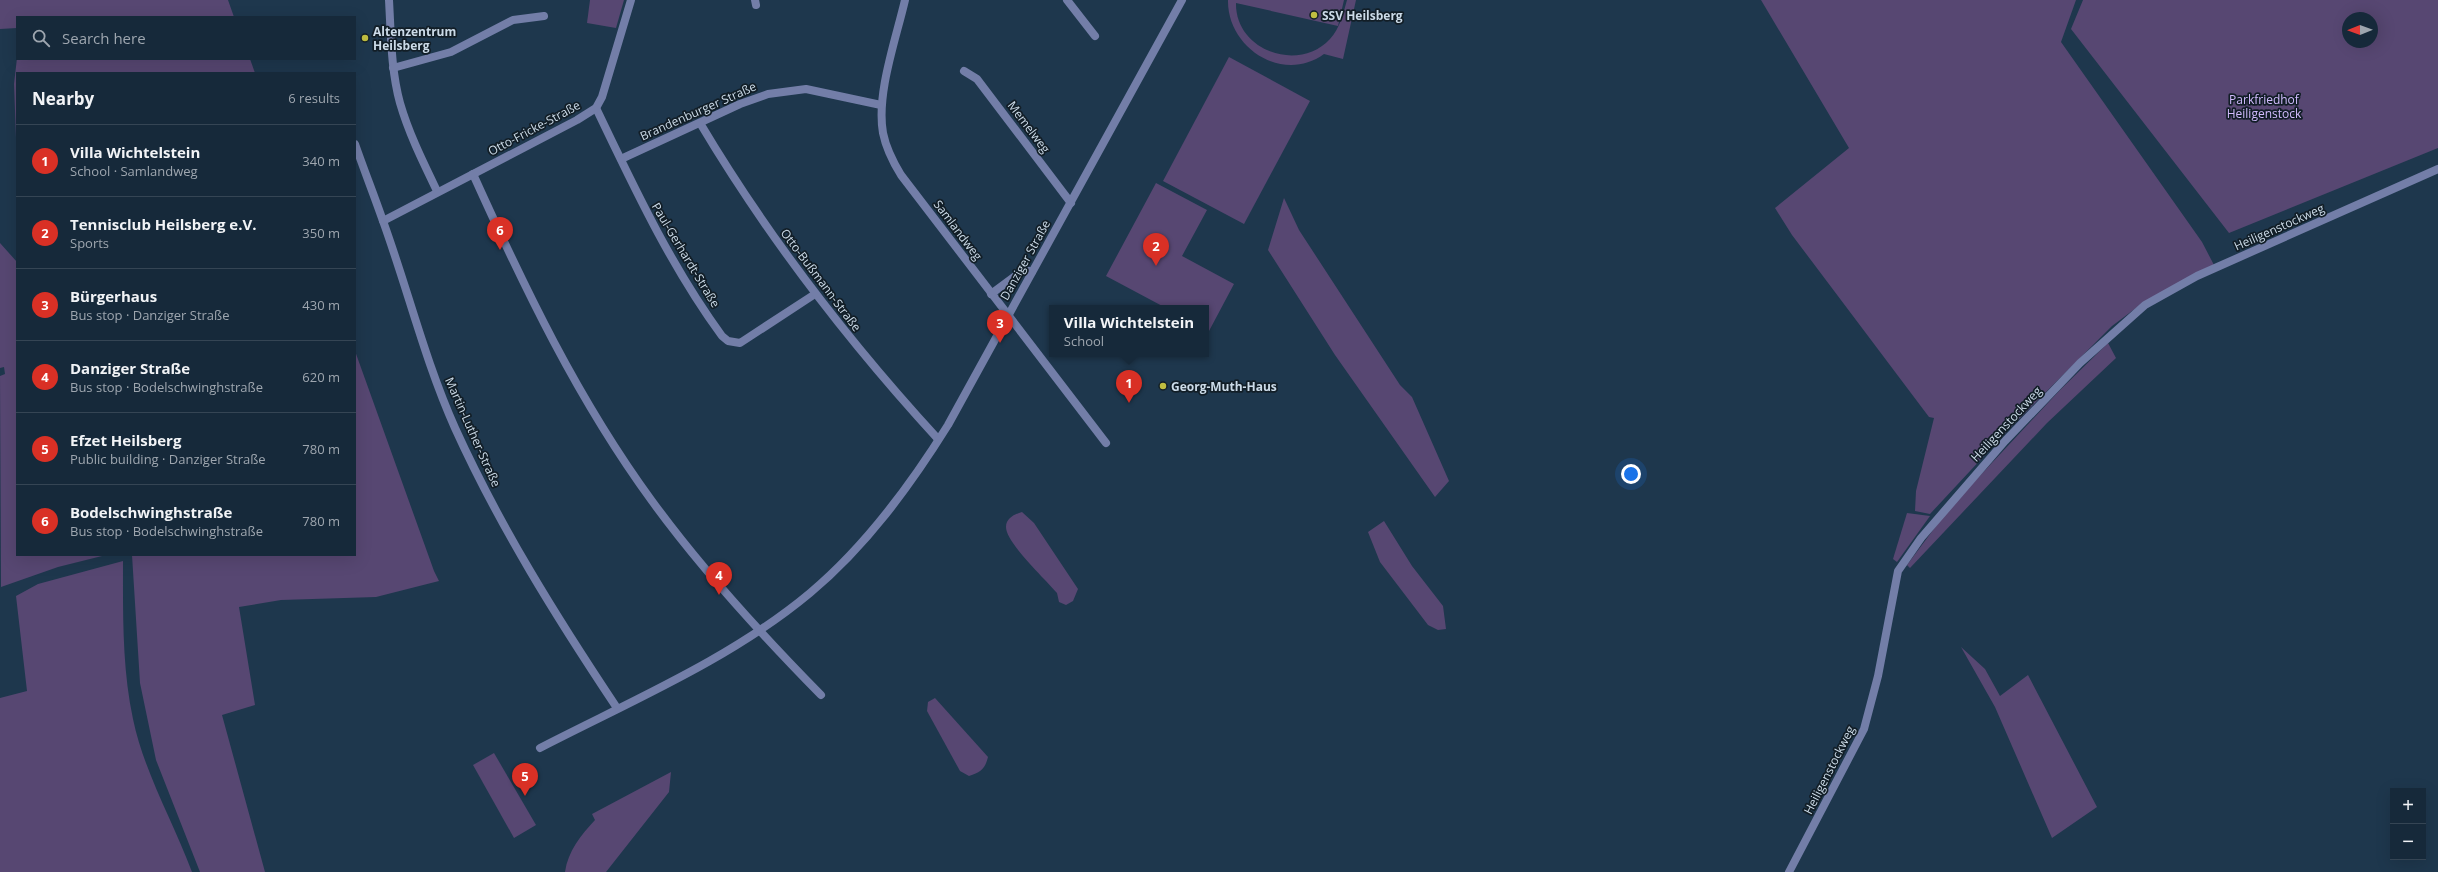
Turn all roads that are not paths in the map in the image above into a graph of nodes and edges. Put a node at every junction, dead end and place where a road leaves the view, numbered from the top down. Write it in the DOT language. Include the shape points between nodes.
graph roads {
  1 [pos="389,0"];
  2 [pos="631,0"];
  3 [pos="905,0"];
  4 [pos="1067,0"];
  5 [pos="1182,0"];
  6 [pos="544,16"];
  7 [pos="1095,36"];
  8 [pos="393,68"];
  9 [pos="964,71"];
  10 [pos="881,105"];
  11 [pos="596,108"];
  12 [pos="700,123"];
  13 [pos="356,147"];
  14 [pos="620,159"];
  15 [pos="2438,169"];
  16 [pos="473,174"];
  17 [pos="437,191"];
  18 [pos="1071,203"];
  19 [pos="383,220"];
  20 [pos="1032,272"];
  21 [pos="815,294"];
  22 [pos="991,294"];
  23 [pos="1008,316"];
  24 [pos="938,439"];
  25 [pos="1106,443"];
  26 [pos="759,631"];
  27 [pos="821,695"];
  28 [pos="617,708"];
  29 [pos="540,748"];
  30 [pos="1789,872"];
  1 -- 8 [label="street"];
  2 -- 11 [label="street, Otto-Fricke-Straße" via="604,93"];
  3 -- 10 [label="street, Samlandweg"];
  4 -- 7 [label="street"];
  5 -- 18 [label="street, Danziger Straße"];
  6 -- 8 [label="street" via="513,20 456,50"];
  8 -- 17 [label="street" via="408,127"];
  9 -- 18 [label="street, Memelweg" via="977,79"];
  10 -- 12 [label="street, Brandenburger Straße" via="826,92 798,89 754,98"];
  10 -- 22 [label="street, Samlandweg" via="884,138 898,170"];
  11 -- 14 [label="street, Paul-Gerhardt-Straße"];
  11 -- 16 [label="street, Otto-Fricke-Straße"];
  12 -- 14 [label="street, Brandenburger Straße"];
  12 -- 21 [label="street, Otto-Bußmann-Straße" via="737,184"];
  13 -- 19 [label="street, Martin-Luther-Straße"];
  14 -- 21 [label="street, Paul-Gerhardt-Straße" via="680,275 728,341 740,343 747,340"];
  15 -- 30 [label="street, Heiligenstockweg" via="2197,276 2146,306 2080,363 2005,441 1922,538 1898,571 1878,676 1864,729"];
  16 -- 17 [label="street, Otto-Fricke-Straße"];
  16 -- 26 [label="street" via="533,305 604,430 668,524"];
  17 -- 19 [label="street, Otto-Fricke-Straße"];
  18 -- 20 [label="street, Danziger Straße"];
  19 -- 28 [label="street, Martin-Luther-Straße" via="428,359 472,462 528,571"];
  20 -- 22 [label="street" via="1022,271"];
  20 -- 23 [label="street, Danziger Straße"];
  21 -- 24 [label="street, Otto-Bußmann-Straße" via="881,375"];
  22 -- 23 [label="street, Samlandweg"];
  23 -- 24 [label="street, Danziger Straße"];
  23 -- 25 [label="street, Samlandweg"];
  24 -- 26 [label="street, Danziger Straße" via="904,490 850,555 811,593"];
  26 -- 27 [label="street"];
  26 -- 28 [label="street, Danziger Straße" via="707,662"];
  28 -- 29 [label="street, Danziger Straße"];
}
